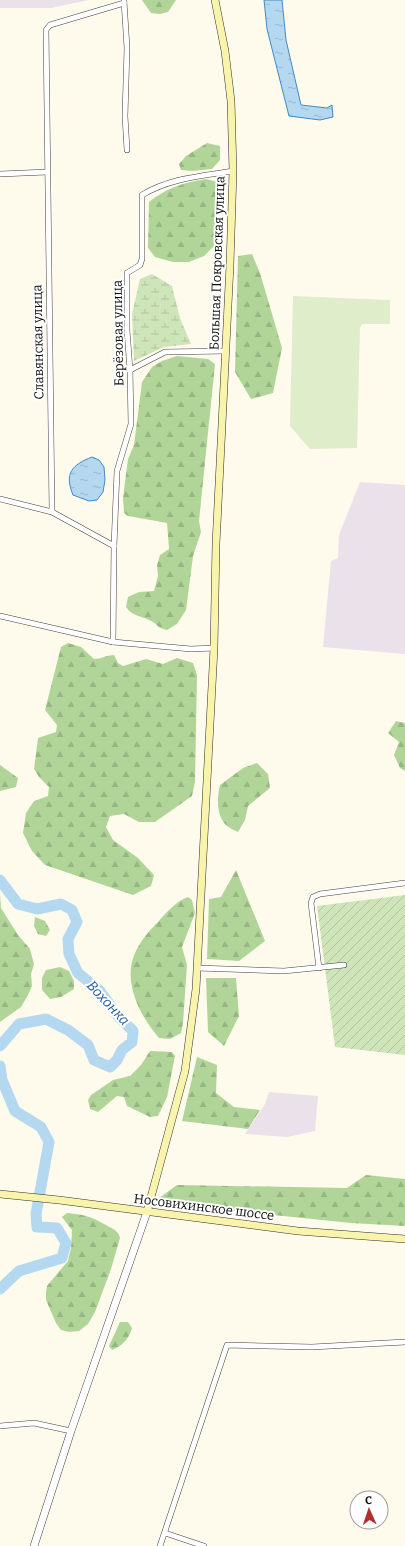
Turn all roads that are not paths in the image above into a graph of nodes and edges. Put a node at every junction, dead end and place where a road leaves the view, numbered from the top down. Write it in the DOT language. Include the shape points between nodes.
graph roads {
  1 [pos="215,0"];
  2 [pos="124,2"];
  3 [pos="127,150"];
  4 [pos="233,171"];
  5 [pos="47,172"];
  6 [pos="0,174"];
  7 [pos="226,351"];
  8 [pos="130,370"];
  9 [pos="0,499"];
  10 [pos="52,512"];
  11 [pos="114,546"];
  12 [pos="0,616"];
  13 [pos="113,642"];
  14 [pos="214,648"];
  15 [pos="405,883"];
  16 [pos="344,965"];
  17 [pos="197,968"];
  18 [pos="319,968"];
  19 [pos="0,1194"];
  20 [pos="147,1212"];
  21 [pos="405,1239"];
  22 [pos="405,1342"];
  23 [pos="0,1426"];
  24 [pos="71,1431"];
  25 [pos="165,1533"];
  26 [pos="34,1546"];
  27 [pos="160,1546"];
  28 [pos="204,1546"];
  1 -- 4 [label="main road, Большая Покровская улица" via="225,50 231,101"];
  2 -- 3 [label="street" via="127,48"];
  2 -- 5 [label="street, Славянская улица" via="56,22 47,28"];
  4 -- 7 [label="main road, Большая Покровская улица"];
  4 -- 8 [label="street, Берёзовая улица" via="178,180 142,195 142,259 140,265 127,273"];
  5 -- 6 [label="street"];
  5 -- 10 [label="street, Славянская улица"];
  7 -- 8 [label="street" via="165,352"];
  7 -- 14 [label="main road, Большая Покровская улица"];
  8 -- 11 [label="street, Берёзовая улица" via="131,424 117,472"];
  9 -- 10 [label="street"];
  10 -- 11 [label="street"];
  11 -- 13 [label="street, Берёзовая улица"];
  12 -- 13 [label="street"];
  13 -- 14 [label="street" via="191,649"];
  14 -- 17 [label="main road, Большая Покровская улица"];
  15 -- 18 [label="street" via="313,897 311,903"];
  16 -- 18 [label="street"];
  17 -- 18 [label="street" via="284,972"];
  17 -- 20 [label="main road, Большая Покровская улица" via="185,1071"];
  19 -- 20 [label="main road, Носовихинское шоссе"];
  20 -- 21 [label="main road, Носовихинское шоссе" via="298,1231"];
  20 -- 24 [label="street"];
  22 -- 25 [label="street" via="312,1347 227,1345"];
  23 -- 24 [label="street" via="34,1423"];
  24 -- 26 [label="street"];
  25 -- 27 [label="street"];
  25 -- 28 [label="street"];
}
